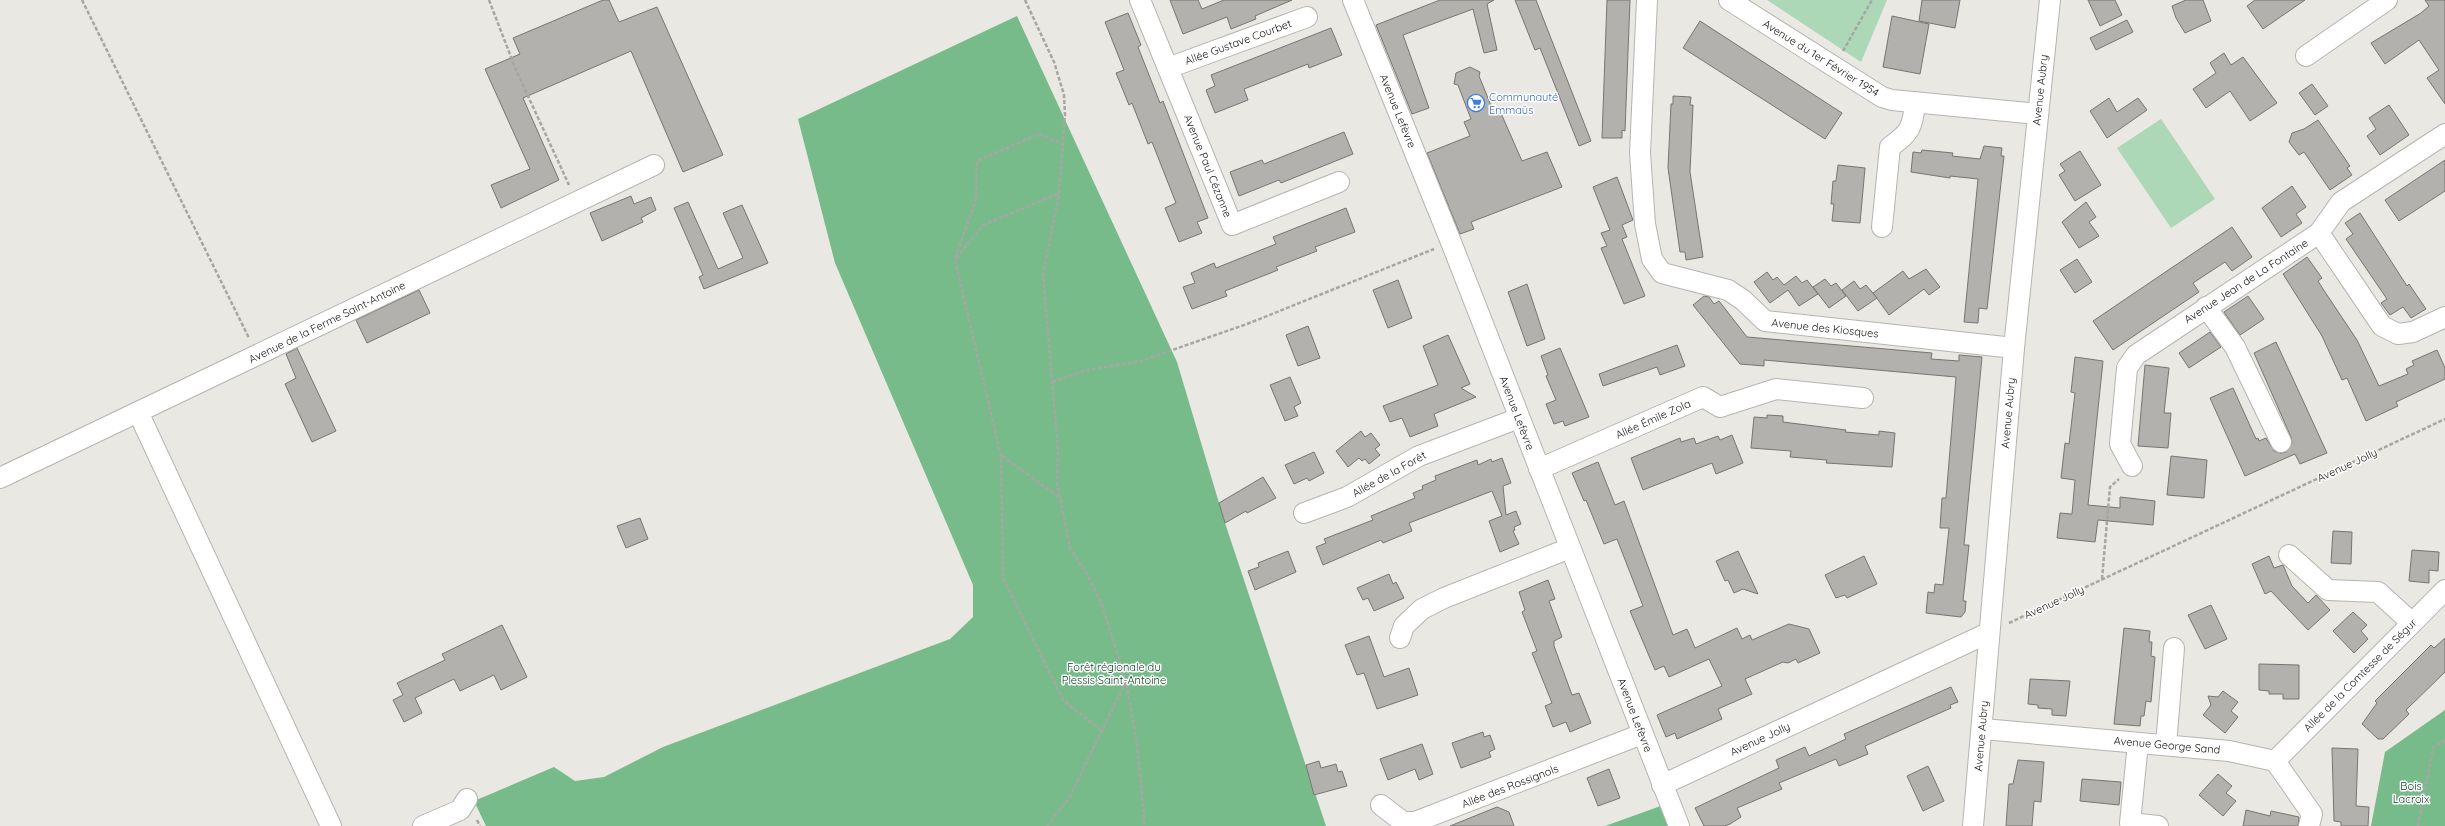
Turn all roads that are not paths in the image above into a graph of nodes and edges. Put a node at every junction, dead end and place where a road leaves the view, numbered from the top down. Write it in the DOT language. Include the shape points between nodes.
graph roads {
  1 [pos="1140,0"];
  2 [pos="1353,0"];
  3 [pos="1646,0"];
  4 [pos="1729,0"];
  5 [pos="2050,0"];
  6 [pos="2387,0"];
  7 [pos="1307,16"];
  8 [pos="2306,56"];
  9 [pos="1168,68"];
  10 [pos="1915,102"];
  11 [pos="2038,114"];
  12 [pos="2445,134"];
  13 [pos="654,165"];
  14 [pos="1339,182"];
  15 [pos="1882,228"];
  16 [pos="2319,233"];
  17 [pos="2206,307"];
  18 [pos="2445,318"];
  19 [pos="2014,348"];
  20 [pos="1863,398"];
  21 [pos="138,412"];
  22 [pos="1519,418"];
  23 [pos="2281,442"];
  24 [pos="2132,466"];
  25 [pos="1539,469"];
  26 [pos="0,478"];
  27 [pos="1304,514"];
  28 [pos="1570,548"];
  29 [pos="2289,555"];
  30 [pos="2445,590"];
  31 [pos="2412,623"];
  32 [pos="1988,633"];
  33 [pos="1400,638"];
  34 [pos="2174,648"];
  35 [pos="1982,729"];
  36 [pos="1642,734"];
  37 [pos="2138,743"];
  38 [pos="2166,745"];
  39 [pos="2275,761"];
  40 [pos="1662,785"];
  41 [pos="467,799"];
  42 [pos="1381,805"];
  43 [pos="332,826"];
  44 [pos="423,826"];
  45 [pos="1679,826"];
  46 [pos="1973,826"];
  47 [pos="2158,826"];
  48 [pos="2309,826"];
  1 -- 9 [label="street, Avenue Paul Cézanne"];
  2 -- 22 [label="street, Avenue Lefèvre"];
  3 -- 19 [label="street, Avenue des Kiosques" via="1640,153 1645,224 1652,259 1662,273 1728,290 1765,321"];
  4 -- 10 [label="street, Avenue du 1er Février 1954" via="1882,97"];
  5 -- 11 [label="street, Avenue Aubry"];
  6 -- 8 [label="street"];
  7 -- 9 [label="street, Allée Gustave Courbet"];
  9 -- 14 [label="street, Avenue Paul Cézanne" via="1232,225"];
  10 -- 11 [label="street, Avenue du 1er Février 1954"];
  10 -- 15 [label="street" via="1913,123 1906,136 1890,147"];
  11 -- 19 [label="street, Avenue Aubry"];
  12 -- 16 [label="street, Avenue Jean de La Fontaine" via="2341,202"];
  13 -- 21 [label="street, Avenue de la Ferme Saint-Antoine"];
  16 -- 17 [label="street, Avenue Jean de La Fontaine"];
  16 -- 18 [label="street" via="2382,326 2398,334 2413,332"];
  17 -- 23 [label="street" via="2235,347"];
  17 -- 24 [label="street, Avenue Jean de La Fontaine" via="2136,355 2127,368 2120,444"];
  19 -- 32 [label="street, Avenue Aubry"];
  20 -- 25 [label="street, Allée Émile Zola" via="1776,389 1720,407 1703,397"];
  21 -- 26 [label="street, Avenue de la Ferme Saint-Antoine"];
  21 -- 43 [label="street"];
  22 -- 25 [label="street, Avenue Lefèvre"];
  22 -- 27 [label="street, Allée de la Forêt" via="1419,456 1347,497"];
  25 -- 28 [label="street, Avenue Lefèvre"];
  28 -- 33 [label="street" via="1422,609 1404,626"];
  28 -- 36 [label="street, Avenue Lefèvre"];
  29 -- 31 [label="street" via="2328,590 2378,592"];
  30 -- 31 [label="street, Allée de la Comtesse de Ségur"];
  31 -- 39 [label="street, Allée de la Comtesse de Ségur"];
  32 -- 35 [label="street, Avenue Aubry"];
  32 -- 40 [label="street, Avenue Jolly"];
  34 -- 38 [label="street"];
  35 -- 37 [label="street, Avenue George Sand"];
  35 -- 46 [label="street, Avenue Aubry"];
  36 -- 40 [label="street, Avenue Lefèvre"];
  36 -- 42 [label="street, Allée des Rossignols" via="1415,822 1403,822"];
  37 -- 38 [label="street, Avenue George Sand"];
  37 -- 47 [label="street" via="2130,823"];
  38 -- 39 [label="street, Avenue George Sand" via="2229,751"];
  39 -- 48 [label="street" via="2312,814"];
  40 -- 45 [label="street, Avenue Lefèvre"];
  41 -- 44 [label="street" via="460,810"];
}
